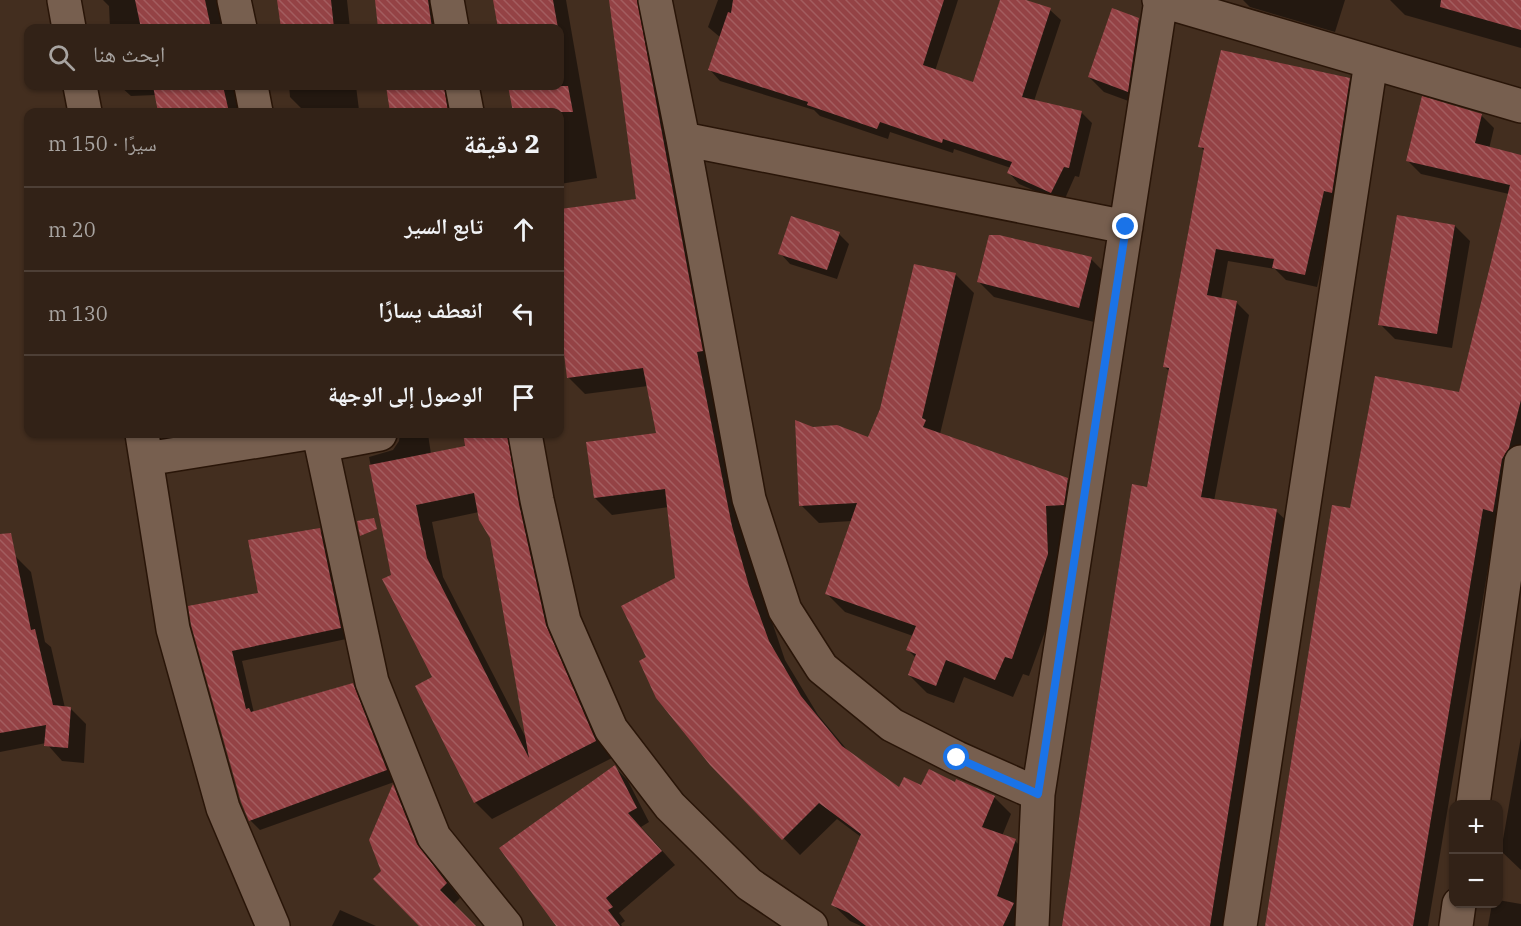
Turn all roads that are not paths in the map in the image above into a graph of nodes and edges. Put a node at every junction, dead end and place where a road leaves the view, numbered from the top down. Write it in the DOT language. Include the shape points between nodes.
graph roads {
  1 [pos="64,0"];
  2 [pos="234,0"];
  3 [pos="447,0"];
  4 [pos="655,0"];
  5 [pos="1160,0"];
  6 [pos="68,24"];
  7 [pos="239,24"];
  8 [pos="451,24"];
  9 [pos="1371,62"];
  10 [pos="81,90"];
  11 [pos="252,90"];
  12 [pos="463,90"];
  13 [pos="1521,106"];
  14 [pos="84,108"];
  15 [pos="255,108"];
  16 [pos="466,108"];
  17 [pos="683,139"];
  18 [pos="1126,227"];
  19 [pos="295,438"];
  20 [pos="314,438"];
  21 [pos="526,438"];
  22 [pos="144,446"];
  23 [pos="1521,462"];
  24 [pos="1038,794"];
  25 [pos="1474,800"];
  26 [pos="1458,908"];
  27 [pos="273,926"];
  28 [pos="506,926"];
  29 [pos="811,926"];
  30 [pos="1032,926"];
  31 [pos="1240,926"];
  32 [pos="1456,926"];
  1 -- 6 [label="street"];
  2 -- 7 [label="street"];
  3 -- 8 [label="street"];
  4 -- 17 [label="street"];
  5 -- 9 [label="street"];
  5 -- 18 [label="street"];
  9 -- 13 [label="street"];
  9 -- 31 [label="street"];
  10 -- 14 [label="street"];
  11 -- 15 [label="street"];
  12 -- 16 [label="street"];
  17 -- 18 [label="street"];
  17 -- 24 [label="street" via="749,499 785,610 822,668 892,725"];
  18 -- 24 [label="street"];
  19 -- 22 [label="street"];
  20 -- 28 [label="street" via="372,682 434,837"];
  21 -- 29 [label="street" via="564,621 611,729 670,806 749,884"];
  22 -- 27 [label="street" via="173,629 223,808"];
  23 -- 25 [label="street"];
  24 -- 30 [label="street"];
  26 -- 32 [label="street"];
}
